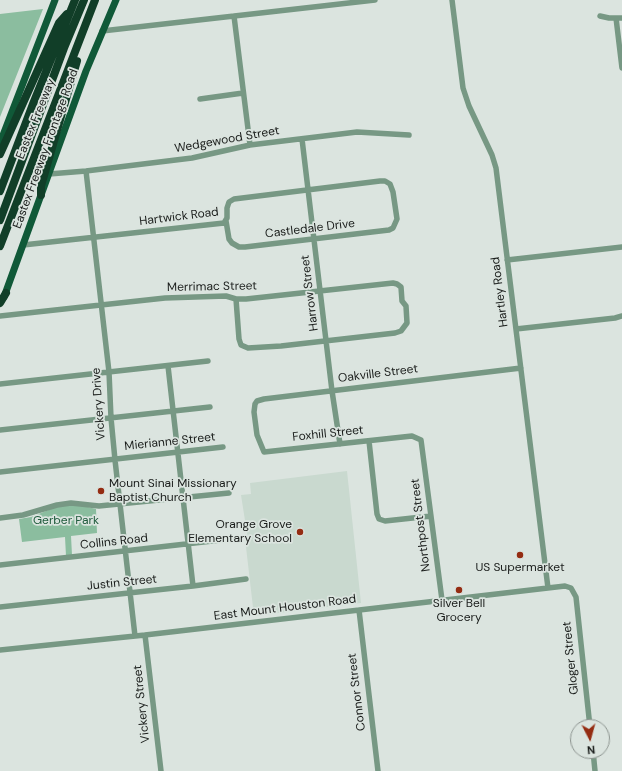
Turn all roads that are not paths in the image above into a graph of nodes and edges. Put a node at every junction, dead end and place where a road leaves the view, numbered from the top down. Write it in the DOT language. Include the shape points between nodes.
graph roads {
  1 [pos="55,0"];
  2 [pos="84,0"];
  3 [pos="95,0"];
  4 [pos="116,0"];
  5 [pos="317,0"];
  6 [pos="375,0"];
  7 [pos="452,0"];
  8 [pos="74,3"];
  9 [pos="317,7"];
  10 [pos="234,16"];
  11 [pos="600,16"];
  12 [pos="619,18"];
  13 [pos="102,31"];
  14 [pos="622,68"];
  15 [pos="243,93"];
  16 [pos="200,99"];
  17 [pos="409,135"];
  18 [pos="302,139"];
  19 [pos="0,143"];
  20 [pos="250,145"];
  21 [pos="0,154"];
  22 [pos="86,171"];
  23 [pos="49,174"];
  24 [pos="309,189"];
  25 [pos="0,191"];
  26 [pos="41,195"];
  27 [pos="396,207"];
  28 [pos="0,220"];
  29 [pos="226,221"];
  30 [pos="94,238"];
  31 [pos="315,239"];
  32 [pos="23,245"];
  33 [pos="0,246"];
  34 [pos="622,247"];
  35 [pos="507,260"];
  36 [pos="321,291"];
  37 [pos="6,293"];
  38 [pos="236,299"];
  39 [pos="0,305"];
  40 [pos="101,306"];
  41 [pos="0,316"];
  42 [pos="622,316"];
  43 [pos="516,329"];
  44 [pos="327,340"];
  45 [pos="208,361"];
  46 [pos="168,366"];
  47 [pos="520,368"];
  48 [pos="109,372"];
  49 [pos="0,384"];
  50 [pos="332,390"];
  51 [pos="210,407"];
  52 [pos="173,411"];
  53 [pos="111,418"];
  54 [pos="255,419"];
  55 [pos="0,430"];
  56 [pos="369,441"];
  57 [pos="340,444"];
  58 [pos="223,447"];
  59 [pos="423,447"];
  60 [pos="178,453"];
  61 [pos="115,460"];
  62 [pos="0,472"];
  63 [pos="229,493"];
  64 [pos="183,498"];
  65 [pos="120,504"];
  66 [pos="431,516"];
  67 [pos="0,518"];
  68 [pos="230,539"];
  69 [pos="188,544"];
  70 [pos="125,552"];
  71 [pos="0,565"];
  72 [pos="246,579"];
  73 [pos="193,586"];
  74 [pos="548,588"];
  75 [pos="571,588"];
  76 [pos="130,593"];
  77 [pos="442,600"];
  78 [pos="0,607"];
  79 [pos="359,610"];
  80 [pos="145,635"];
  81 [pos="135,636"];
  82 [pos="0,650"];
  83 [pos="589,719"];
  84 [pos="594,759"];
  85 [pos="161,771"];
  86 [pos="378,771"];
  87 [pos="595,771"];
  1 -- 19 [label="main road"];
  2 -- 28 [label="highway"];
  3 -- 26 [label="highway" via="41,186"];
  3 -- 33 [label="highway, Eastex Freeway"];
  4 -- 13 [label="main road, Eastex Freeway Frontage Road"];
  5 -- 9 [label="street"];
  6 -- 9 [label="street"];
  7 -- 35 [label="street, Hartley Road" via="463,88 494,162"];
  8 -- 21 [label="highway" via="59,22"];
  8 -- 25 [label="highway, Eastex Freeway"];
  9 -- 10 [label="street"];
  10 -- 13 [label="street"];
  10 -- 15 [label="street"];
  11 -- 12 [label="street"];
  12 -- 14 [label="street"];
  13 -- 23 [label="main road, Eastex Freeway Frontage Road"];
  15 -- 16 [label="street"];
  15 -- 20 [label="street"];
  17 -- 18 [label="street, Wedgewood Street" via="357,132"];
  18 -- 20 [label="street, Wedgewood Street"];
  18 -- 24 [label="street, Harrow Street"];
  20 -- 22 [label="street, Wedgewood Street" via="192,158"];
  22 -- 23 [label="street, Wedgewood Street"];
  22 -- 30 [label="street, Vickery Drive"];
  23 -- 26 [label="main road, Eastex Freeway Frontage Road"];
  24 -- 27 [label="street, Hartwick Road" via="385,181 392,188"];
  24 -- 29 [label="street, Hartwick Road" via="234,199 229,202"];
  24 -- 31 [label="street, Harrow Street"];
  26 -- 32 [label="main road, Eastex Freeway Frontage Road"];
  27 -- 31 [label="street, Castledale Drive" via="396,223 389,230"];
  29 -- 30 [label="street, Hartwick Road" via="224,224"];
  29 -- 31 [label="street, Castledale Drive" via="229,239 239,247"];
  30 -- 32 [label="street, Hartwick Road"];
  30 -- 40 [label="street, Vickery Drive"];
  31 -- 36 [label="street, Harrow Street"];
  32 -- 37 [label="main road, Eastex Freeway Frontage Road"];
  34 -- 35 [label="street"];
  35 -- 43 [label="street, Hartley Road"];
  36 -- 38 [label="street, Merrimac Street"];
  36 -- 44 [label="street, Harrow Street"];
  36 -- 44 [label="street, Merrimac Street" via="385,283 397,284 401,287 402,300 406,308 407,323 404,329 398,332"];
  37 -- 39 [label="highway"];
  38 -- 40 [label="street, Merrimac Street" via="226,296 165,298"];
  38 -- 44 [label="street" via="239,339 245,348"];
  40 -- 41 [label="street, Merrimac Street"];
  40 -- 48 [label="street, Vickery Drive"];
  42 -- 43 [label="street"];
  43 -- 47 [label="street, Hartley Road"];
  44 -- 50 [label="street, Harrow Street"];
  45 -- 46 [label="street"];
  46 -- 48 [label="street"];
  46 -- 52 [label="street"];
  47 -- 50 [label="street, Oakville Street"];
  47 -- 74 [label="street, Hartley Road"];
  48 -- 49 [label="street"];
  48 -- 53 [label="street, Vickery Drive"];
  50 -- 54 [label="street, Oakville Street" via="260,400 255,404"];
  50 -- 57 [label="street, Harrow Street"];
  51 -- 52 [label="street"];
  52 -- 53 [label="street"];
  52 -- 60 [label="street"];
  53 -- 55 [label="street"];
  53 -- 61 [label="street, Vickery Drive"];
  54 -- 57 [label="street, Foxhill Street" via="257,435 264,452"];
  56 -- 57 [label="street, Foxhill Street"];
  56 -- 59 [label="street, Foxhill Street" via="412,436 421,440"];
  56 -- 66 [label="street" via="377,514 380,519 386,521"];
  58 -- 60 [label="street, Mierianne Street"];
  59 -- 66 [label="street, Northpost Street"];
  60 -- 61 [label="street, Mierianne Street"];
  60 -- 64 [label="street"];
  61 -- 62 [label="street, Mierianne Street"];
  61 -- 65 [label="street, Vickery Drive"];
  63 -- 64 [label="street"];
  64 -- 65 [label="street"];
  64 -- 69 [label="street"];
  65 -- 67 [label="street" via="99,506 71,503 47,507 27,515"];
  65 -- 70 [label="street, Vickery Drive"];
  66 -- 77 [label="street, Northpost Street"];
  68 -- 69 [label="street, Collins Road"];
  69 -- 70 [label="street, Collins Road"];
  69 -- 73 [label="street"];
  70 -- 71 [label="street, Collins Road"];
  70 -- 76 [label="street, Vickery Drive"];
  72 -- 73 [label="street, Justin Street"];
  73 -- 76 [label="street, Justin Street"];
  74 -- 75 [label="street, East Mount Houston Road"];
  74 -- 77 [label="street, East Mount Houston Road"];
  75 -- 83 [label="street, Gloger Street" via="576,597"];
  76 -- 78 [label="street, Justin Street"];
  76 -- 81 [label="street, Vickery Drive"];
  77 -- 79 [label="street, East Mount Houston Road"];
  79 -- 80 [label="street, East Mount Houston Road"];
  79 -- 86 [label="street, Connor Street"];
  80 -- 81 [label="street, East Mount Houston Road"];
  80 -- 85 [label="street, Vickery Street"];
  81 -- 82 [label="street, East Mount Houston Road"];
  84 -- 87 [label="street"];
}
